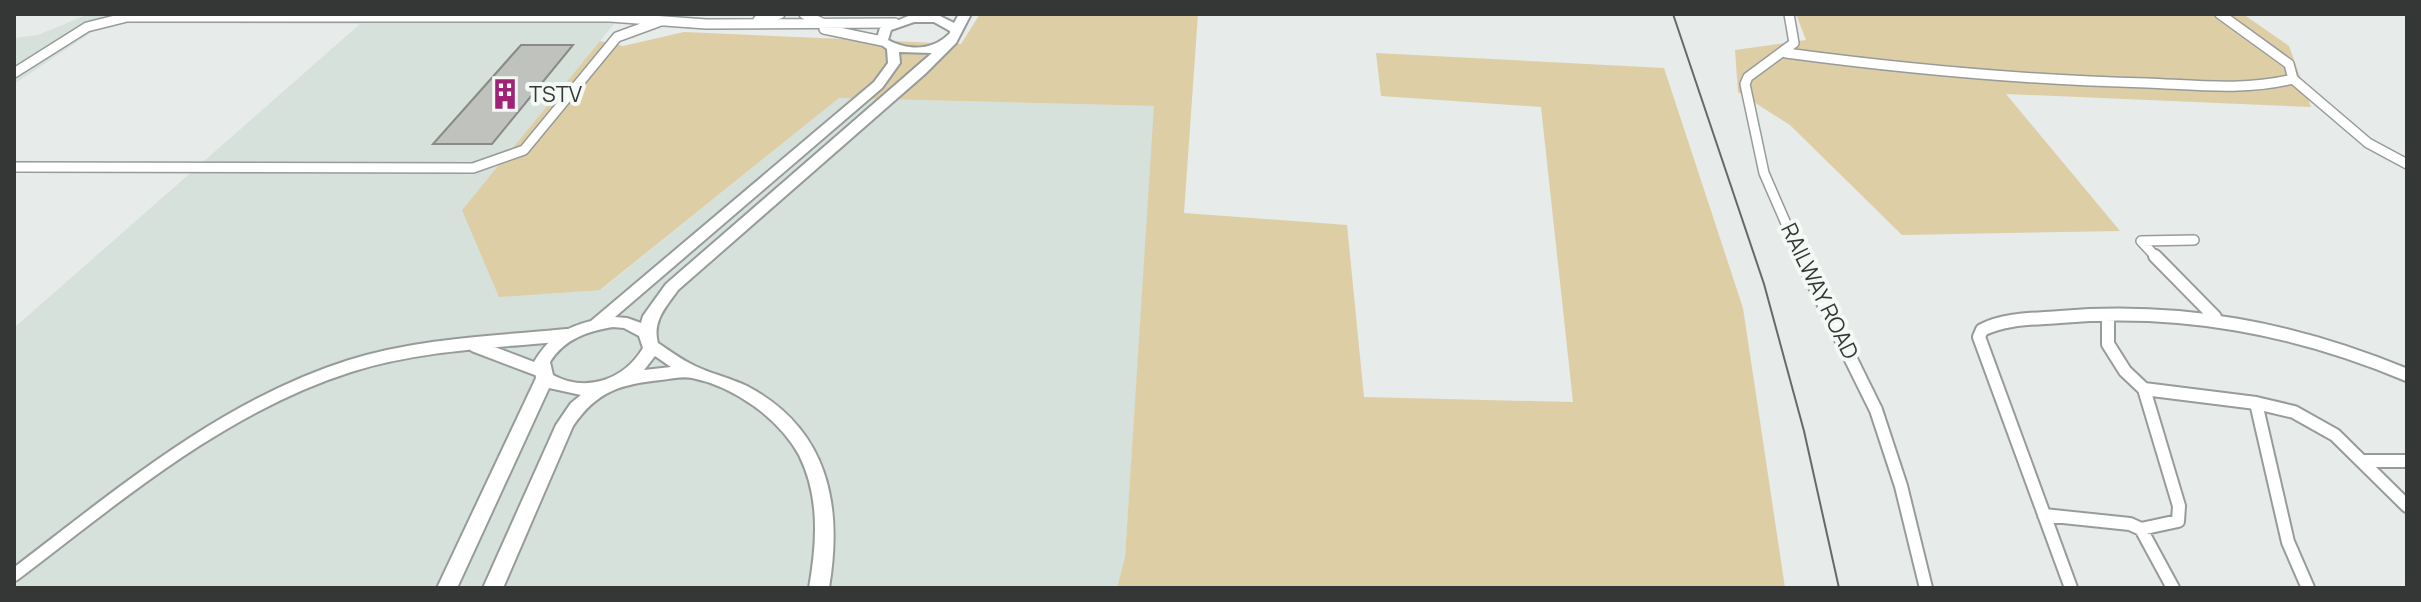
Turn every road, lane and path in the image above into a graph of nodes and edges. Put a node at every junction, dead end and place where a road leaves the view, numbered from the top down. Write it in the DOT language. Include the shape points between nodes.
graph roads {
  1 [pos="780,14"];
  2 [pos="792,14"];
  3 [pos="804,14"];
  4 [pos="965,14"];
  5 [pos="1789,14"];
  6 [pos="2220,14"];
  7 [pos="266,15"];
  8 [pos="302,15"];
  9 [pos="918,16"];
  10 [pos="610,17"];
  11 [pos="665,20"];
  12 [pos="895,23"];
  13 [pos="706,24"];
  14 [pos="741,24"];
  15 [pos="825,24"];
  16 [pos="785,25"];
  17 [pos="807,25"];
  18 [pos="954,34"];
  19 [pos="613,42"];
  20 [pos="888,45"];
  21 [pos="1786,53"];
  22 [pos="14,73"];
  23 [pos="2293,79"];
  24 [pos="2407,164"];
  25 [pos="14,167"];
  26 [pos="2194,240"];
  27 [pos="2108,315"];
  28 [pos="2215,317"];
  29 [pos="597,324"];
  30 [pos="567,335"];
  31 [pos="649,339"];
  32 [pos="470,345"];
  33 [pos="691,371"];
  34 [pos="543,375"];
  35 [pos="2407,375"];
  36 [pos="614,382"];
  37 [pos="2144,389"];
  38 [pos="2256,403"];
  39 [pos="2364,461"];
  40 [pos="2407,461"];
  41 [pos="2407,506"];
  42 [pos="2044,515"];
  43 [pos="2141,529"];
  44 [pos="14,575"];
  45 [pos="447,588"];
  46 [pos="493,588"];
  47 [pos="819,588"];
  48 [pos="1926,588"];
  49 [pos="2071,588"];
  50 [pos="2173,588"];
  51 [pos="2308,588"];
  1 -- 14 [label="street"];
  2 -- 16 [label="street"];
  3 -- 15 [label="street"];
  4 -- 18 [label="street"];
  5 -- 21 [label="street" via="1795,38"];
  6 -- 23 [label="street" via="2289,64"];
  7 -- 8 [label="street"];
  7 -- 22 [label="street" via="115,19 62,40"];
  8 -- 10 [label="street"];
  9 -- 12 [label="street"];
  9 -- 18 [label="street" via="936,18"];
  10 -- 11 [label="street"];
  10 -- 19 [label="street"];
  11 -- 13 [label="street"];
  11 -- 19 [label="street"];
  12 -- 15 [label="street"];
  12 -- 20 [label="street" via="881,35"];
  13 -- 14 [label="street"];
  13 -- 19 [label="street"];
  14 -- 16 [label="street"];
  15 -- 17 [label="street"];
  16 -- 17 [label="street"];
  17 -- 20 [label="street"];
  18 -- 20 [label="street" via="925,50"];
  18 -- 31 [label="street" via="921,71 672,287 651,316"];
  19 -- 25 [label="street" via="533,143 501,161 473,168"];
  20 -- 29 [label="street" via="894,63 878,85"];
  21 -- 23 [label="street" via="1952,72 2122,83 2235,86"];
  21 -- 48 [label="street, RAILWAY ROAD" via="1745,84 1754,136 1817,294 1869,392"];
  23 -- 24 [label="street" via="2368,143"];
  26 -- 28 [label="street" via="2141,241"];
  27 -- 28 [label="street"];
  27 -- 37 [label="street" via="2108,344"];
  27 -- 42 [label="street" via="2003,323 1982,330 1979,337"];
  28 -- 35 [label="street" via="2310,336"];
  29 -- 30 [label="street"];
  29 -- 31 [label="street" via="627,323"];
  30 -- 32 [label="street"];
  30 -- 34 [label="street" via="546,353"];
  31 -- 33 [label="street"];
  31 -- 36 [label="street" via="648,357"];
  32 -- 34 [label="street"];
  32 -- 44 [label="street" via="349,366 245,412 144,478"];
  33 -- 36 [label="street"];
  33 -- 47 [label="street" via="722,380 765,405 783,419 812,459 826,523"];
  34 -- 36 [label="street" via="568,389"];
  34 -- 45 [label="street"];
  36 -- 46 [label="street" via="577,407 565,425"];
  37 -- 38 [label="street"];
  37 -- 43 [label="street" via="2179,506 2178,521"];
  38 -- 39 [label="street" via="2294,412 2335,435"];
  38 -- 51 [label="street" via="2288,542"];
  39 -- 40 [label="street"];
  39 -- 41 [label="street"];
  42 -- 43 [label="street"];
  42 -- 49 [label="street"];
  43 -- 50 [label="street"];
}
